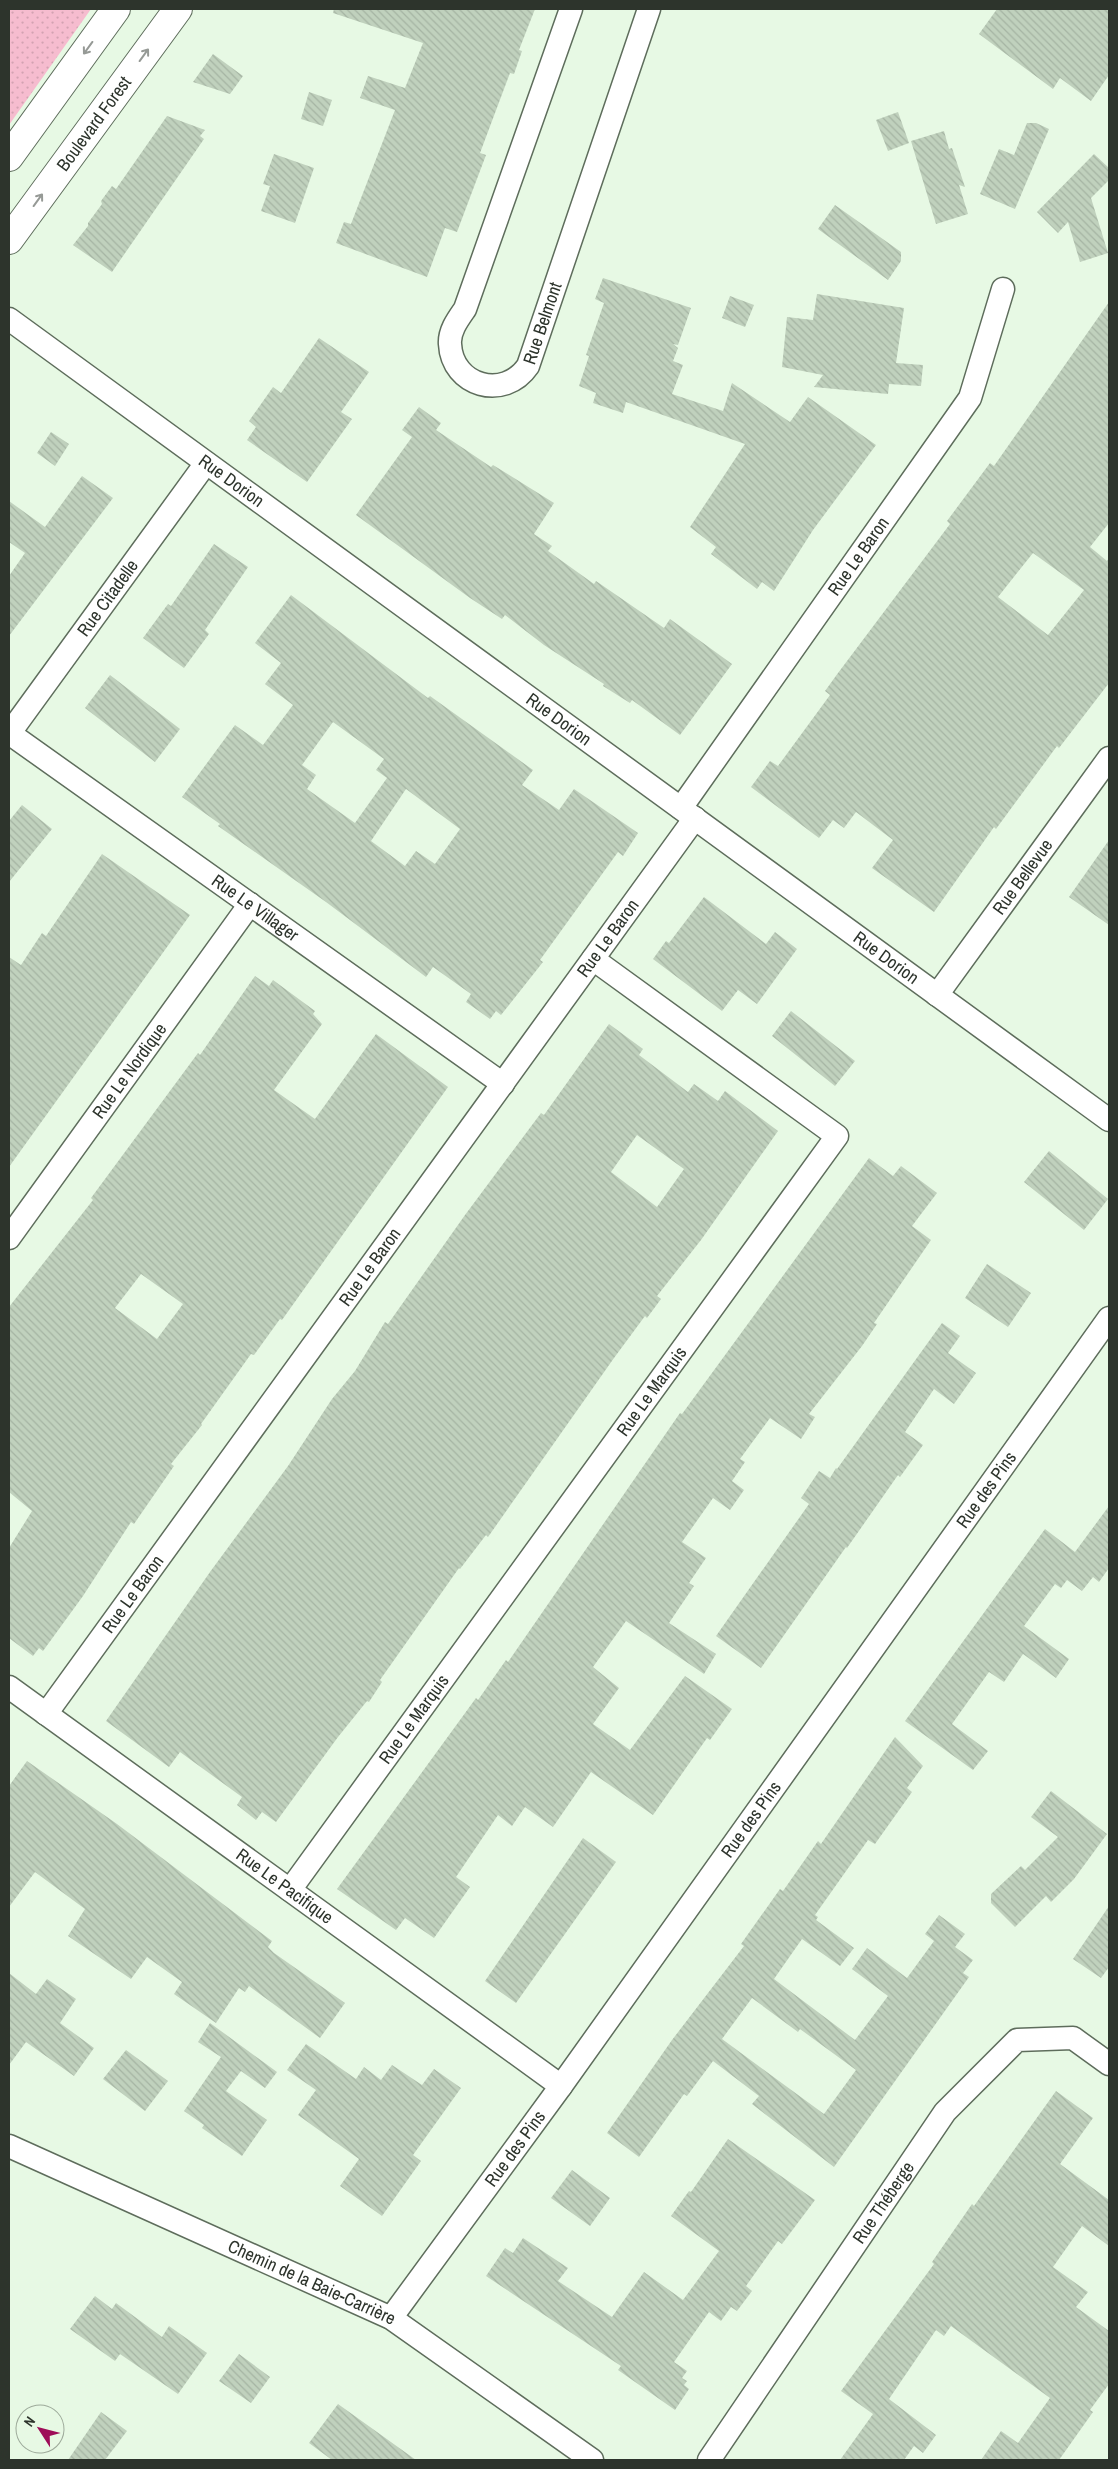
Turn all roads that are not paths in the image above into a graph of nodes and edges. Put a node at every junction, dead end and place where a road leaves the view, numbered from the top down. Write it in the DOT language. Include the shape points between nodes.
graph roads {
  1 [pos="116,9"];
  2 [pos="178,9"];
  3 [pos="571,9"];
  4 [pos="649,9"];
  5 [pos="9,157"];
  6 [pos="9,240"];
  7 [pos="1004,289"];
  8 [pos="9,319"];
  9 [pos="206,463"];
  10 [pos="9,734"];
  11 [pos="1109,758"];
  12 [pos="688,813"];
  13 [pos="250,904"];
  14 [pos="593,959"];
  15 [pos="937,995"];
  16 [pos="502,1084"];
  17 [pos="1109,1120"];
  18 [pos="9,1238"];
  19 [pos="1109,1318"];
  20 [pos="9,1687"];
  21 [pos="46,1714"];
  22 [pos="290,1890"];
  23 [pos="1109,2064"];
  24 [pos="561,2086"];
  25 [pos="9,2146"];
  26 [pos="391,2318"];
  27 [pos="592,2460"];
  28 [pos="709,2460"];
  1 -- 5 [label="street, one-way"];
  6 -- 2 [label="street, Boulevard Forest, one-way"];
  3 -- 4 [label="street, Rue Belmont" via="465,308 454,325 450,342 453,361 464,376 480,384 496,387 508,383 521,376 528,366"];
  7 -- 12 [label="street, Rue Le Baron" via="970,398"];
  8 -- 9 [label="street, Rue Dorion"];
  9 -- 10 [label="street, Rue Citadelle"];
  9 -- 12 [label="street, Rue Dorion"];
  10 -- 13 [label="street, Rue Le Villager"];
  11 -- 15 [label="street, Rue Bellevue"];
  12 -- 14 [label="street, Rue Le Baron"];
  12 -- 15 [label="street, Rue Dorion"];
  13 -- 16 [label="street, Rue Le Villager"];
  13 -- 18 [label="street, Rue Le Nordique"];
  14 -- 16 [label="street, Rue Le Baron"];
  14 -- 22 [label="street, Rue Le Marquis" via="837,1136"];
  15 -- 17 [label="street, Rue Dorion"];
  16 -- 21 [label="street, Rue Le Baron"];
  19 -- 24 [label="street, Rue des Pins"];
  20 -- 21 [label="street, Rue Le Pacifique"];
  21 -- 22 [label="street, Rue Le Pacifique"];
  22 -- 24 [label="street, Rue Le Pacifique"];
  23 -- 28 [label="street, Rue Théberge" via="1073,2038 1017,2040 946,2112"];
  24 -- 26 [label="street, Rue des Pins"];
  25 -- 26 [label="street, Chemin de la Baie-Carrière"];
  26 -- 27 [label="street, Chemin de la Baie-Carrière"];
}
